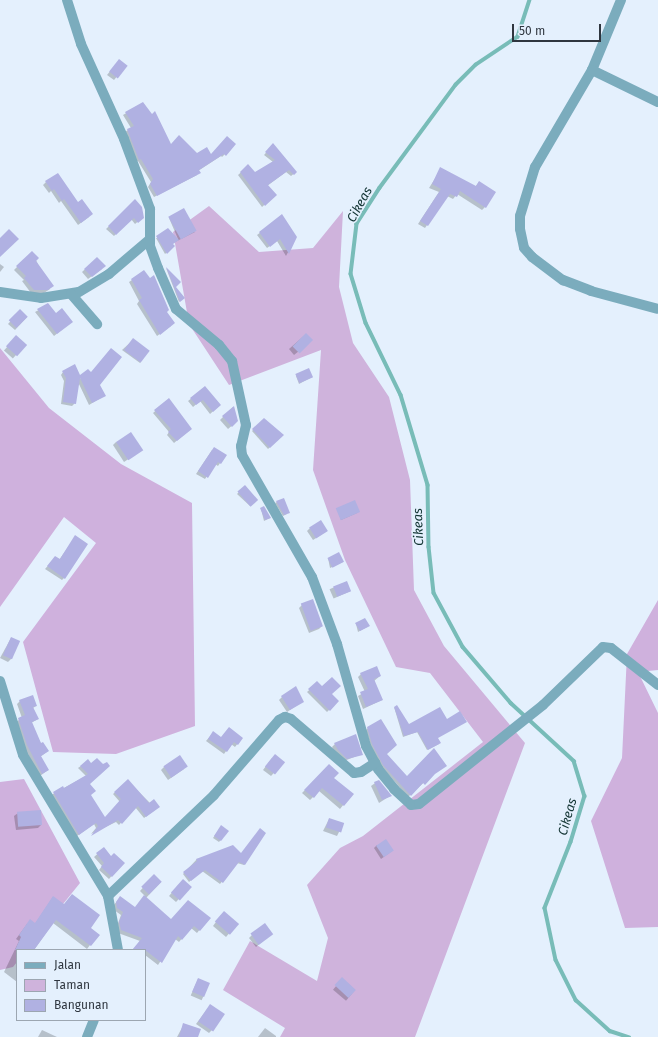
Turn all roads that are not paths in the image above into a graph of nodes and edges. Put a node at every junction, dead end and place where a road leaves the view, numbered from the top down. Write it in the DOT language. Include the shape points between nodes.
graph roads {
  1 [pos="67,0"];
  2 [pos="621,0"];
  3 [pos="592,70"];
  4 [pos="658,102"];
  5 [pos="150,239"];
  6 [pos="0,292"];
  7 [pos="72,294"];
  8 [pos="658,309"];
  9 [pos="97,324"];
  10 [pos="0,681"];
  11 [pos="658,685"];
  12 [pos="375,764"];
  13 [pos="108,896"];
  14 [pos="118,949"];
  15 [pos="94,1021"];
  16 [pos="87,1037"];
  1 -- 5 [label="street" via="81,44 124,139 150,209"];
  2 -- 3 [label="street"];
  3 -- 4 [label="street"];
  3 -- 8 [label="street" via="535,167 520,216 524,248 532,258 563,280 591,292"];
  5 -- 7 [label="street" via="90,287"];
  5 -- 12 [label="street" via="158,268 176,309 219,345 232,361 246,425 241,446 242,455 320,593 366,746"];
  6 -- 7 [label="street" via="41,298"];
  7 -- 9 [label="street"];
  10 -- 13 [label="street" via="23,755"];
  11 -- 12 [label="street" via="607,646 597,652 543,705 415,806 405,801"];
  12 -- 13 [label="street" via="362,772 354,773 291,718 285,716 214,795"];
  13 -- 14 [label="street"];
  15 -- 16 [label="street"];
}
